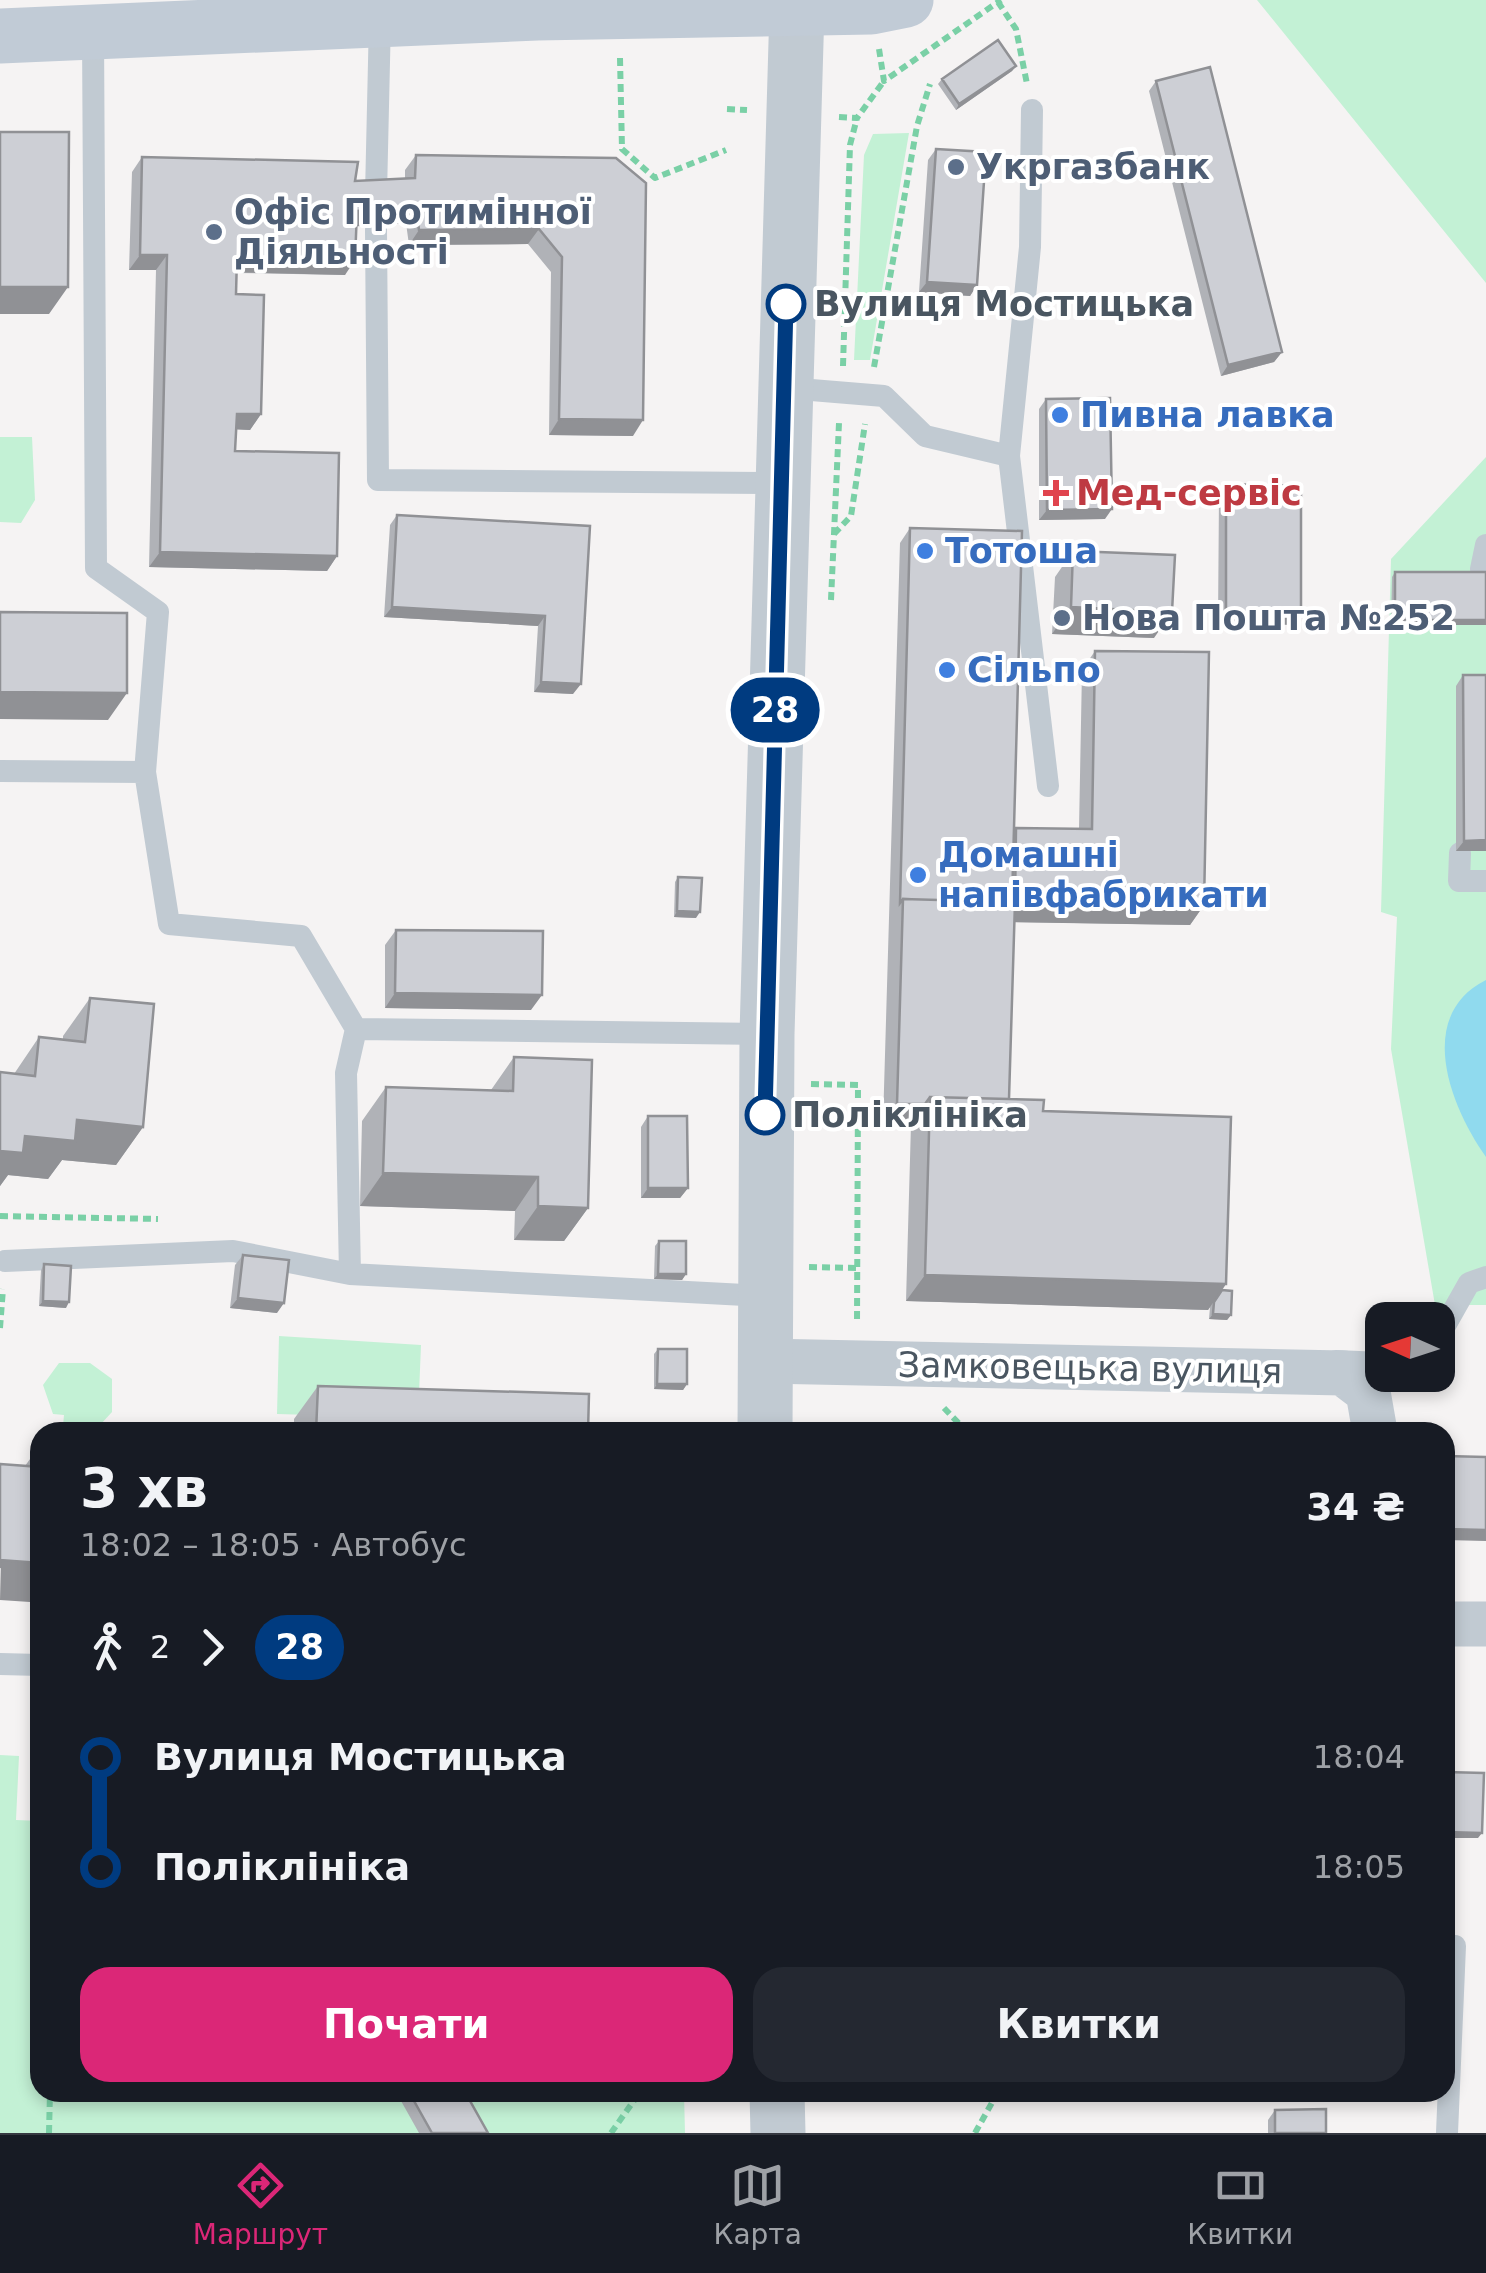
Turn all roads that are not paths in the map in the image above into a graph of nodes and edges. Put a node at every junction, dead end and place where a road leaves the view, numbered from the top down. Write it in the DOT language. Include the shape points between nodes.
graph roads {
  1 [pos="906,0"];
  2 [pos="438,8"];
  3 [pos="797,8"];
  4 [pos="380,18"];
  5 [pos="93,31"];
  6 [pos="0,36"];
  7 [pos="1032,110"];
  8 [pos="376,194"];
  9 [pos="376,230"];
  10 [pos="783,388"];
  11 [pos="1009,456"];
  12 [pos="780,483"];
  13 [pos="1486,545"];
  14 [pos="1481,569"];
  15 [pos="0,770"];
  16 [pos="144,772"];
  17 [pos="1048,786"];
  18 [pos="1460,853"];
  19 [pos="1486,881"];
  20 [pos="356,1029"];
  21 [pos="767,1034"];
  22 [pos="5,1261"];
  23 [pos="350,1274"];
  24 [pos="1486,1277"];
  25 [pos="764,1296"];
  26 [pos="1455,1307"];
  27 [pos="765,1361"];
  28 [pos="1365,1362"];
  29 [pos="1214,1369"];
  30 [pos="766,1422"];
  31 [pos="1373,1422"];
  32 [pos="1455,1624"];
  33 [pos="1486,1624"];
  34 [pos="0,1664"];
  35 [pos="30,1664"];
  36 [pos="778,2102"];
  37 [pos="1449,2102"];
  38 [pos="778,2133"];
  39 [pos="1448,2133"];
  1 -- 3 [label="main road"];
  2 -- 3 [label="main road"];
  2 -- 4 [label="main road"];
  3 -- 10 [label="street"];
  4 -- 5 [label="main road"];
  4 -- 8 [label="lane"];
  5 -- 6 [label="main road"];
  5 -- 16 [label="lane" via="96,568 158,612"];
  7 -- 11 [label="lane" via="1030,247"];
  9 -- 12 [label="lane" via="378,480"];
  10 -- 11 [label="lane" via="884,396 925,436"];
  10 -- 12 [label="street"];
  11 -- 17 [label="lane"];
  12 -- 21 [label="street"];
  13 -- 14 [label="lane"];
  15 -- 16 [label="lane"];
  16 -- 20 [label="lane" via="169,924 301,936"];
  18 -- 19 [label="lane" via="1459,881"];
  20 -- 21 [label="lane"];
  20 -- 23 [label="lane" via="346,1073"];
  21 -- 25 [label="street"];
  22 -- 23 [label="lane" via="233,1251"];
  23 -- 25 [label="lane"];
  24 -- 26 [label="lane" via="1468,1283"];
  25 -- 27 [label="street"];
  27 -- 29 [label="street, Замковецька вулиця"];
  27 -- 30 [label="street"];
  28 -- 29 [label="lane" via="1264,1358"];
  29 -- 31 [label="street, Замковецька вулиця" via="1343,1373 1368,1392"];
  32 -- 33 [label="street"];
  34 -- 35 [label="lane"];
  36 -- 38 [label="street"];
  37 -- 39 [label="lane"];
}
